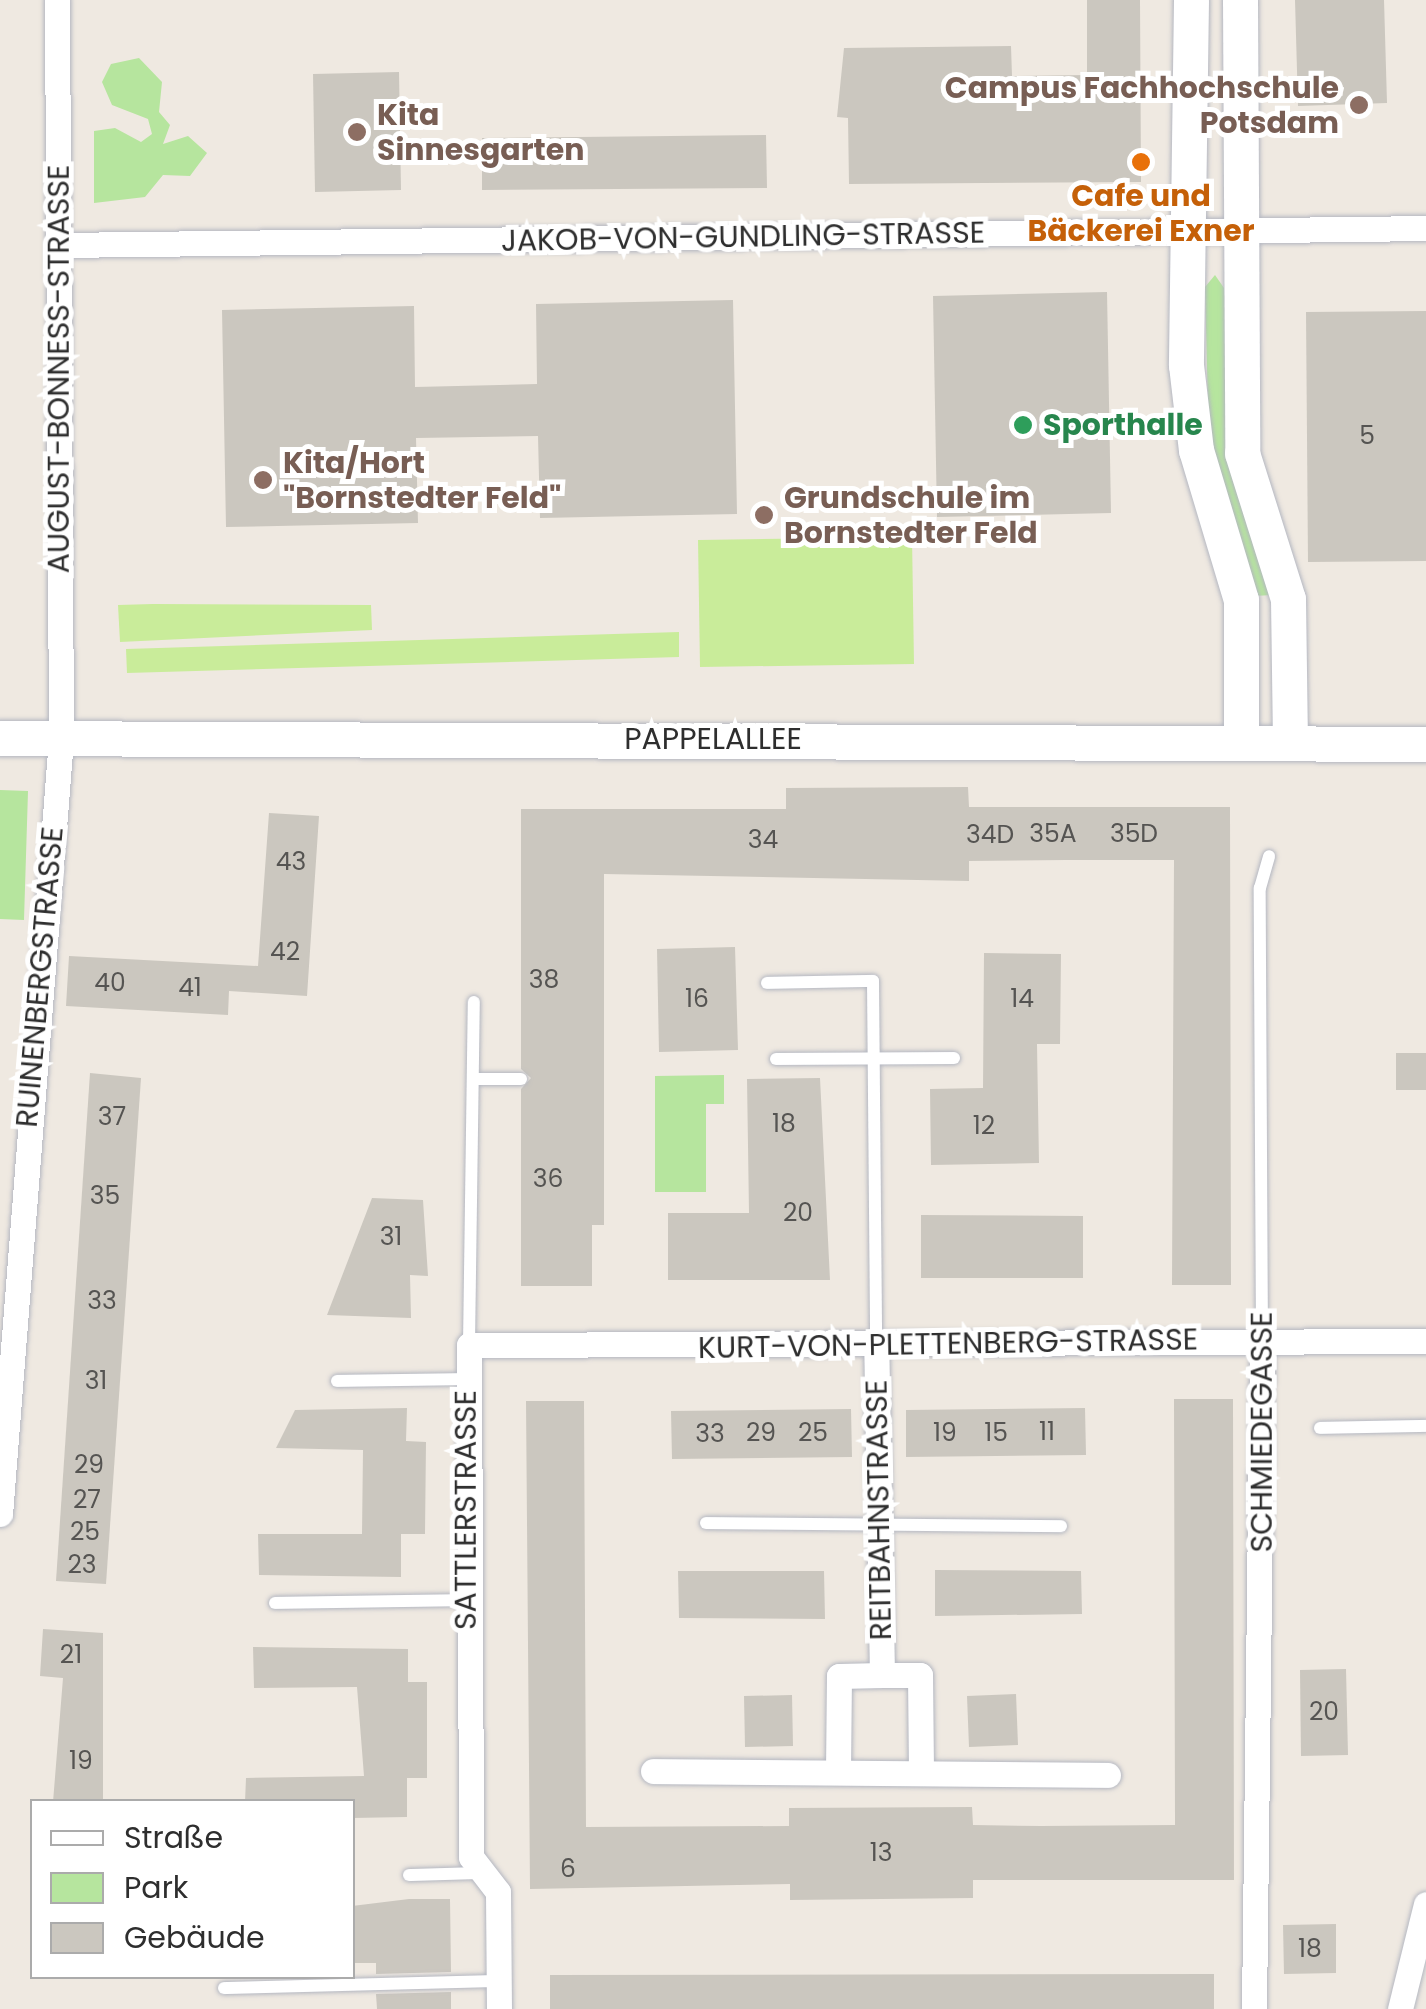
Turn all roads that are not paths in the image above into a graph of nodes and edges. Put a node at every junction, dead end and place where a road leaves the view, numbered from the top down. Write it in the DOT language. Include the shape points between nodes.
graph roads {
  1 [pos="57,0"];
  2 [pos="1190,0"];
  3 [pos="1240,0"];
  4 [pos="1426,228"];
  5 [pos="1190,234"];
  6 [pos="1241,234"];
  7 [pos="59,245"];
  8 [pos="0,738"];
  9 [pos="61,739"];
  10 [pos="1241,743"];
  11 [pos="1290,743"];
  12 [pos="1426,744"];
  13 [pos="1269,856"];
  14 [pos="768,983"];
  15 [pos="474,1002"];
  16 [pos="876,1058"];
  17 [pos="954,1058"];
  18 [pos="776,1059"];
  19 [pos="521,1078"];
  20 [pos="474,1079"];
  21 [pos="1262,1340"];
  22 [pos="1426,1341"];
  23 [pos="469,1345"];
  24 [pos="876,1345"];
  25 [pos="466,1378"];
  26 [pos="337,1381"];
  27 [pos="1426,1426"];
  28 [pos="1320,1428"];
  29 [pos="0,1514"];
  30 [pos="706,1523"];
  31 [pos="881,1525"];
  32 [pos="1061,1526"];
  33 [pos="466,1600"];
  34 [pos="275,1602"];
  35 [pos="882,1675"];
  36 [pos="654,1771"];
  37 [pos="838,1772"];
  38 [pos="921,1772"];
  39 [pos="1108,1775"];
  40 [pos="483,1872"];
  41 [pos="409,1874"];
  42 [pos="1426,1904"];
  43 [pos="499,1982"];
  44 [pos="224,1988"];
  45 [pos="499,2009"];
  46 [pos="1254,2009"];
  47 [pos="1400,2009"];
  1 -- 7 [label="street, AUGUST-BONNESS-STRASSE"];
  2 -- 5 [label="street"];
  3 -- 6 [label="street"];
  4 -- 6 [label="street, JAKOB-VON-GUNDLING-STRASSE"];
  5 -- 6 [label="street, JAKOB-VON-GUNDLING-STRASSE"];
  5 -- 7 [label="street, JAKOB-VON-GUNDLING-STRASSE"];
  5 -- 10 [label="street" via="1186,365 1196,450 1241,600"];
  6 -- 11 [label="street" via="1242,454 1288,599"];
  7 -- 9 [label="street, AUGUST-BONNESS-STRASSE"];
  8 -- 9 [label="street, PAPPELALLEE"];
  9 -- 10 [label="street, PAPPELALLEE"];
  9 -- 29 [label="street, RUINENBERGSTRASSE"];
  10 -- 11 [label="street, PAPPELALLEE"];
  11 -- 12 [label="street, PAPPELALLEE"];
  13 -- 21 [label="lane, SCHMIEDEGASSE" via="1260,888"];
  14 -- 16 [label="lane" via="873,982"];
  15 -- 20 [label="lane, SATTLERSTRASSE"];
  16 -- 17 [label="lane"];
  16 -- 18 [label="lane"];
  16 -- 24 [label="lane"];
  19 -- 20 [label="lane"];
  20 -- 23 [label="lane, SATTLERSTRASSE"];
  21 -- 22 [label="street, KURT-VON-PLETTENBERG-STRASSE"];
  21 -- 24 [label="street, KURT-VON-PLETTENBERG-STRASSE"];
  21 -- 46 [label="street, SCHMIEDEGASSE"];
  23 -- 24 [label="street, KURT-VON-PLETTENBERG-STRASSE"];
  23 -- 25 [label="street, SATTLERSTRASSE"];
  24 -- 31 [label="street, REITBAHNSTRASSE"];
  25 -- 26 [label="lane"];
  25 -- 33 [label="street, SATTLERSTRASSE"];
  27 -- 28 [label="lane"];
  30 -- 31 [label="lane"];
  31 -- 32 [label="lane"];
  31 -- 35 [label="street, REITBAHNSTRASSE"];
  33 -- 34 [label="lane"];
  33 -- 40 [label="street, SATTLERSTRASSE" via="471,1857"];
  35 -- 37 [label="street, REITBAHNSTRASSE" via="839,1676"];
  35 -- 38 [label="street, REITBAHNSTRASSE" via="920,1676"];
  36 -- 37 [label="street"];
  37 -- 38 [label="street"];
  38 -- 39 [label="street"];
  40 -- 41 [label="lane"];
  40 -- 43 [label="street, SATTLERSTRASSE" via="498,1892"];
  42 -- 47 [label="street"];
  43 -- 44 [label="lane"];
  43 -- 45 [label="street, SATTLERSTRASSE"];
}
